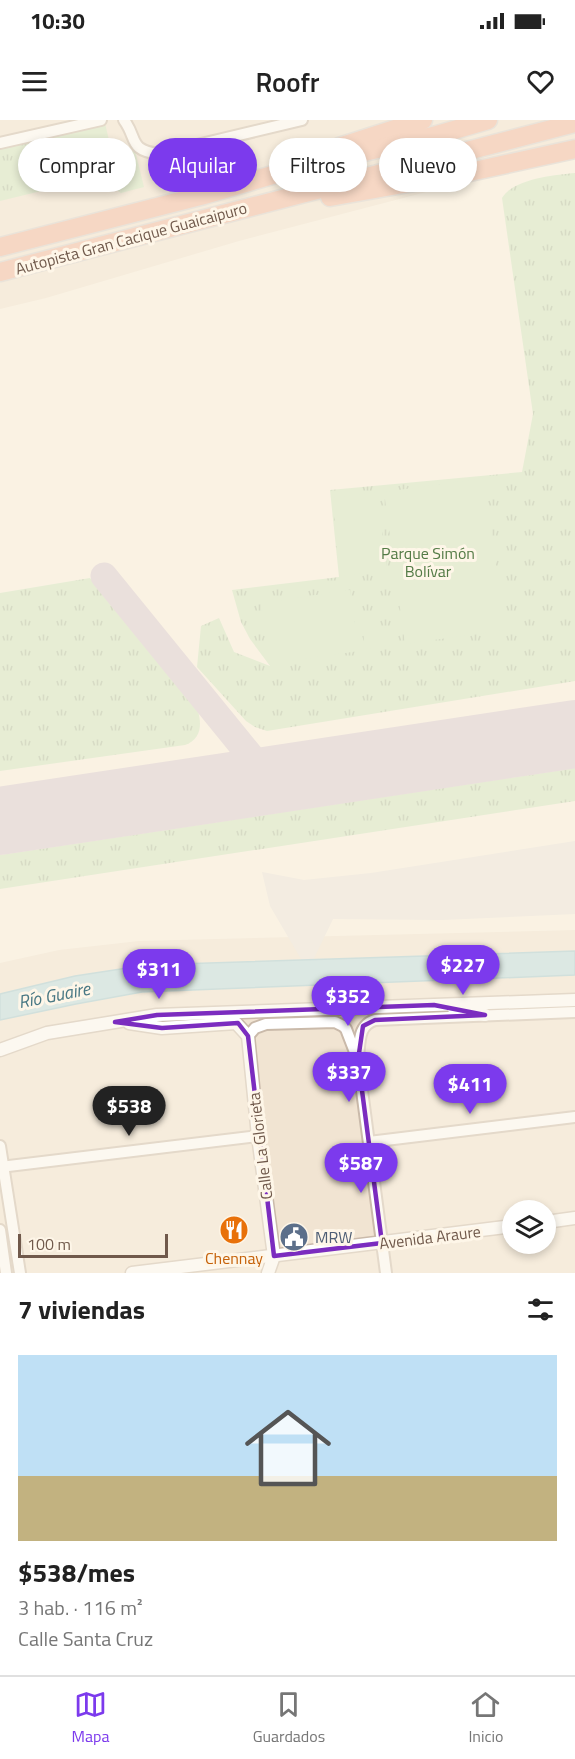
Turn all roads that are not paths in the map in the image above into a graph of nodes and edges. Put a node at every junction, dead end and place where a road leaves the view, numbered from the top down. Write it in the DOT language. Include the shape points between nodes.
graph roads {
  1 [pos="101,120"];
  2 [pos="124,120"];
  3 [pos="302,120"];
  4 [pos="423,120"];
  5 [pos="488,120"];
  6 [pos="575,123"];
  7 [pos="367,138"];
  8 [pos="0,143"];
  9 [pos="575,149"];
  10 [pos="367,151"];
  11 [pos="269,176"];
  12 [pos="367,176"];
  13 [pos="367,190"];
  14 [pos="305,192"];
  15 [pos="358,192"];
  16 [pos="0,247"];
  17 [pos="0,272"];
  18 [pos="575,1000"];
  19 [pos="434,1005"];
  20 [pos="575,1012"];
  21 [pos="485,1015"];
  22 [pos="116,1022"];
  23 [pos="248,1035"];
  24 [pos="0,1050"];
  25 [pos="358,1060"];
  26 [pos="575,1117"];
  27 [pos="258,1136"];
  28 [pos="369,1142"];
  29 [pos="0,1146"];
  30 [pos="2,1167"];
  31 [pos="575,1218"];
  32 [pos="556,1221"];
  33 [pos="502,1227"];
  34 [pos="0,1230"];
  35 [pos="382,1243"];
  36 [pos="274,1256"];
  37 [pos="6,1273"];
  38 [pos="20,1273"];
  39 [pos="133,1273"];
  40 [pos="268,1273"];
  41 [pos="386,1273"];
  1 -- 8 [label="street"];
  2 -- 3 [label="street" via="138,148 159,154"];
  4 -- 7 [label="highway"];
  5 -- 10 [label="highway, Autopista Gran Cacique Guaicaipuro"];
  6 -- 12 [label="highway, Autopista Gran Cacique Guaicaipuro"];
  9 -- 13 [label="highway"];
  11 -- 16 [label="highway, Autopista Gran Cacique Guaicaipuro"];
  14 -- 15 [label="highway" via="331,197"];
  14 -- 17 [label="highway, Autopista Gran Cacique Guaicaipuro"];
  18 -- 19 [label="street"];
  19 -- 21 [label="street"];
  19 -- 22 [label="street" via="157,1015"];
  20 -- 21 [label="street"];
  21 -- 25 [label="street" via="368,1022 363,1028"];
  22 -- 23 [label="street" via="162,1028 236,1023"];
  22 -- 24 [label="street" via="47,1033"];
  23 -- 25 [label="street" via="266,1024 335,1022 346,1029"];
  23 -- 27 [label="street, Calle La Glorieta"];
  25 -- 28 [label="street"];
  26 -- 28 [label="street"];
  27 -- 30 [label="street"];
  27 -- 36 [label="street, Calle La Glorieta"];
  28 -- 35 [label="street"];
  29 -- 30 [label="street"];
  30 -- 38 [label="street"];
  31 -- 32 [label="street"];
  33 -- 35 [label="street, Avenida Araure"];
  34 -- 37 [label="street"];
  35 -- 36 [label="street, Avenida Araure"];
  35 -- 41 [label="street"];
  36 -- 39 [label="street, Avenida Araure"];
  36 -- 40 [label="street"];
}
